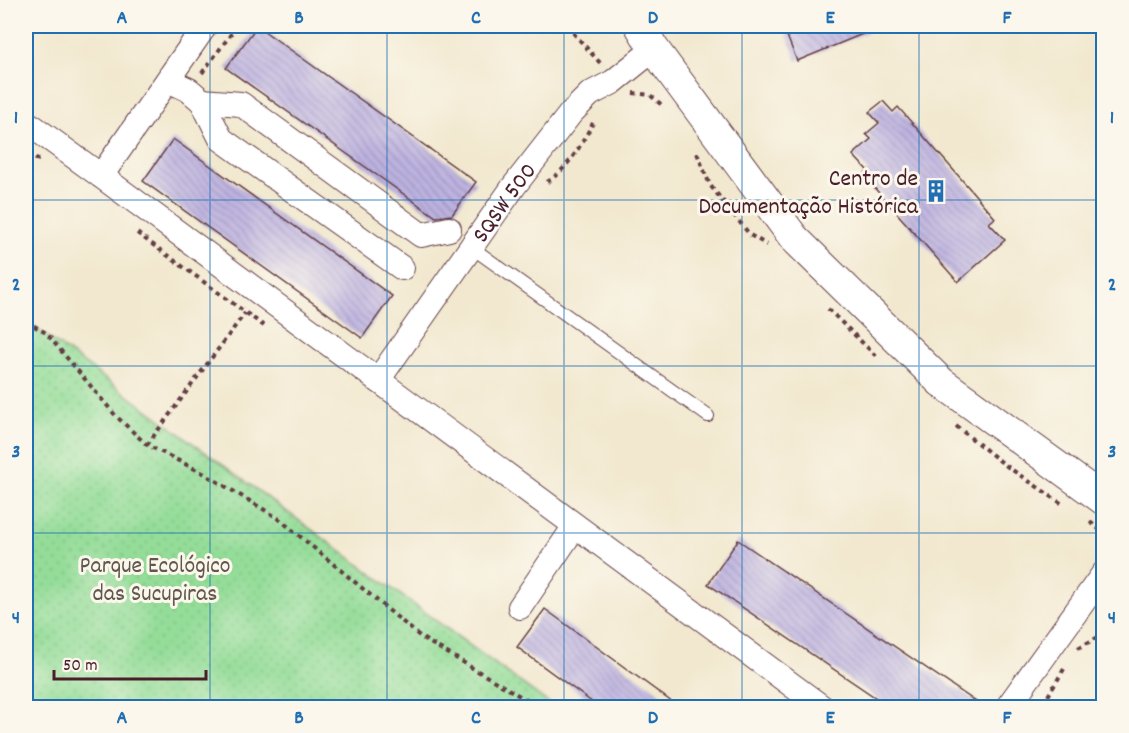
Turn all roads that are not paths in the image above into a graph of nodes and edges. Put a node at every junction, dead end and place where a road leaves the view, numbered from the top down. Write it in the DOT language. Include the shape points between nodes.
graph roads {
  1 [pos="205,26"];
  2 [pos="647,37"];
  3 [pos="168,80"];
  4 [pos="196,95"];
  5 [pos="26,126"];
  6 [pos="101,176"];
  7 [pos="449,229"];
  8 [pos="471,247"];
  9 [pos="402,268"];
  10 [pos="378,380"];
  11 [pos="708,417"];
  12 [pos="1095,509"];
  13 [pos="575,526"];
  14 [pos="1104,573"];
  15 [pos="520,606"];
  16 [pos="823,708"];
  17 [pos="1007,708"];
  1 -- 3 [label="street"];
  2 -- 8 [label="street, SQSW 500" via="613,82 590,94 572,113"];
  2 -- 12 [label="street" via="794,238 941,382"];
  3 -- 4 [label="street"];
  3 -- 6 [label="street"];
  4 -- 7 [label="street" via="241,104 421,235"];
  4 -- 9 [label="street" via="221,139"];
  5 -- 6 [label="street" via="32,126"];
  6 -- 10 [label="street"];
  8 -- 10 [label="street, SQSW 500"];
  8 -- 11 [label="lane"];
  10 -- 13 [label="street"];
  13 -- 15 [label="street"];
  13 -- 16 [label="street"];
  14 -- 17 [label="street"];
}
